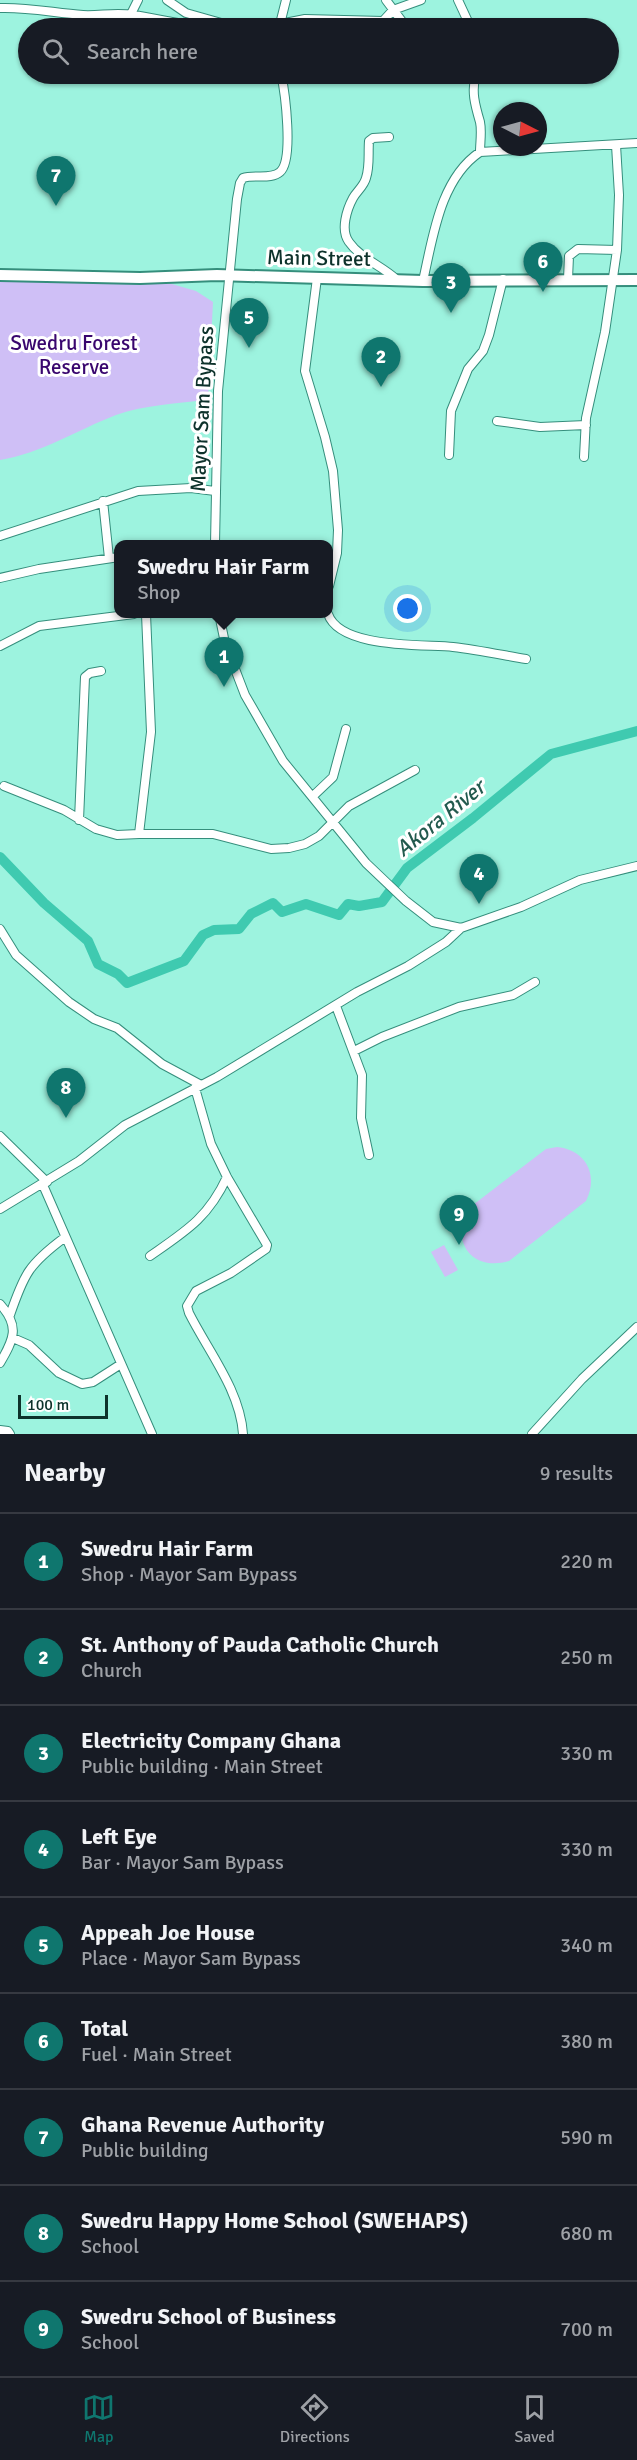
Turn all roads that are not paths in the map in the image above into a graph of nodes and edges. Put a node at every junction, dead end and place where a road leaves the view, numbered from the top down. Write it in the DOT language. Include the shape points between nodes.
graph roads {
  1 [pos="138,0"];
  2 [pos="168,0"];
  3 [pos="286,0"];
  4 [pos="386,0"];
  5 [pos="421,0"];
  6 [pos="458,0"];
  7 [pos="0,8"];
  8 [pos="393,10"];
  9 [pos="131,14"];
  10 [pos="152,18"];
  11 [pos="201,18"];
  12 [pos="281,18"];
  13 [pos="386,18"];
  14 [pos="399,18"];
  15 [pos="466,18"];
  16 [pos="282,84"];
  17 [pos="474,84"];
  18 [pos="389,137"];
  19 [pos="637,143"];
  20 [pos="616,144"];
  21 [pos="480,152"];
  22 [pos="617,250"];
  23 [pos="0,275"];
  24 [pos="230,276"];
  25 [pos="317,278"];
  26 [pos="396,279"];
  27 [pos="503,279"];
  28 [pos="568,279"];
  29 [pos="614,280"];
  30 [pos="637,280"];
  31 [pos="423,281"];
  32 [pos="497,421"];
  33 [pos="585,425"];
  34 [pos="449,455"];
  35 [pos="584,457"];
  36 [pos="215,490"];
  37 [pos="103,501"];
  38 [pos="0,536"];
  39 [pos="215,540"];
  40 [pos="109,558"];
  41 [pos="114,558"];
  42 [pos="333,570"];
  43 [pos="0,578"];
  44 [pos="114,617"];
  45 [pos="147,618"];
  46 [pos="220,618"];
  47 [pos="330,618"];
  48 [pos="0,646"];
  49 [pos="526,659"];
  50 [pos="101,671"];
  51 [pos="346,729"];
  52 [pos="415,771"];
  53 [pos="4,786"];
  54 [pos="313,796"];
  55 [pos="79,820"];
  56 [pos="332,822"];
  57 [pos="139,834"];
  58 [pos="637,866"];
  59 [pos="0,928"];
  60 [pos="461,928"];
  61 [pos="536,982"];
  62 [pos="336,1006"];
  63 [pos="354,1051"];
  64 [pos="198,1087"];
  65 [pos="0,1136"];
  66 [pos="369,1155"];
  67 [pos="227,1177"];
  68 [pos="45,1183"];
  69 [pos="0,1209"];
  70 [pos="64,1238"];
  71 [pos="150,1256"];
  72 [pos="0,1304"];
  73 [pos="10,1315"];
  74 [pos="637,1327"];
  75 [pos="13,1338"];
  76 [pos="0,1363"];
  77 [pos="122,1364"];
  78 [pos="0,1430"];
  79 [pos="10,1434"];
  80 [pos="152,1434"];
  81 [pos="243,1434"];
  82 [pos="532,1434"];
  1 -- 9 [label="street"];
  2 -- 11 [label="street"];
  3 -- 12 [label="street"];
  4 -- 8 [label="street"];
  5 -- 8 [label="street"];
  6 -- 15 [label="street"];
  7 -- 9 [label="street" via="84,15"];
  8 -- 13 [label="street"];
  8 -- 14 [label="street"];
  9 -- 10 [label="street"];
  16 -- 24 [label="street, Mayor Sam Bypass" via="287,159 275,175 249,176 240,183"];
  17 -- 21 [label="street"];
  18 -- 26 [label="street" via="369,141 369,168 353,198 345,233 364,256"];
  19 -- 20 [label="street"];
  20 -- 21 [label="street"];
  20 -- 22 [label="street"];
  21 -- 31 [label="street" via="455,175 443,204"];
  22 -- 28 [label="street" via="578,249 569,256"];
  22 -- 29 [label="street"];
  23 -- 24 [label="main road, Main Street"];
  24 -- 25 [label="main road, Main Street"];
  24 -- 36 [label="street, Mayor Sam Bypass" via="218,391"];
  25 -- 26 [label="main road, Main Street"];
  25 -- 42 [label="street" via="305,371 333,471 338,530"];
  26 -- 31 [label="main road, Main Street"];
  27 -- 28 [label="main road, Main Street"];
  27 -- 31 [label="main road, Main Street"];
  27 -- 34 [label="street" via="483,351 468,369 451,411"];
  28 -- 29 [label="main road, Main Street"];
  29 -- 30 [label="main road, Main Street"];
  29 -- 33 [label="street"];
  32 -- 33 [label="street" via="540,427"];
  33 -- 35 [label="street"];
  36 -- 37 [label="street" via="138,491"];
  36 -- 39 [label="street, Mayor Sam Bypass"];
  37 -- 38 [label="street"];
  37 -- 40 [label="street"];
  40 -- 41 [label="street"];
  40 -- 43 [label="street"];
  44 -- 48 [label="street" via="39,626"];
  45 -- 57 [label="street" via="151,732"];
  46 -- 54 [label="street" via="245,695 284,761"];
  47 -- 49 [label="street" via="340,628 362,638"];
  50 -- 55 [label="street" via="85,677"];
  51 -- 54 [label="street" via="333,777"];
  52 -- 56 [label="street" via="357,801"];
  53 -- 55 [label="street"];
  54 -- 56 [label="street"];
  55 -- 57 [label="street" via="117,835"];
  56 -- 57 [label="street" via="305,844 271,849 213,834"];
  56 -- 60 [label="street" via="398,894 433,922"];
  58 -- 60 [label="street" via="579,880 521,907"];
  59 -- 64 [label="street" via="16,955 69,1002 94,1019 117,1028"];
  60 -- 62 [label="street" via="431,952"];
  61 -- 63 [label="street" via="513,995 459,1007"];
  62 -- 63 [label="street"];
  62 -- 64 [label="street"];
  63 -- 66 [label="street" via="362,1075 361,1118"];
  64 -- 67 [label="street" via="211,1144"];
  64 -- 68 [label="street" via="125,1125"];
  65 -- 68 [label="street"];
  67 -- 71 [label="street" via="202,1217"];
  67 -- 81 [label="street" via="266,1249 196,1291 187,1306 236,1403"];
  68 -- 69 [label="street"];
  68 -- 70 [label="street"];
  70 -- 73 [label="street" via="33,1263"];
  70 -- 77 [label="street"];
  72 -- 73 [label="street"];
  73 -- 75 [label="street"];
  74 -- 82 [label="street"];
  75 -- 76 [label="street"];
  75 -- 77 [label="street" via="29,1345 59,1373 82,1384 93,1382"];
  77 -- 80 [label="street"];
  78 -- 79 [label="street"];
}
